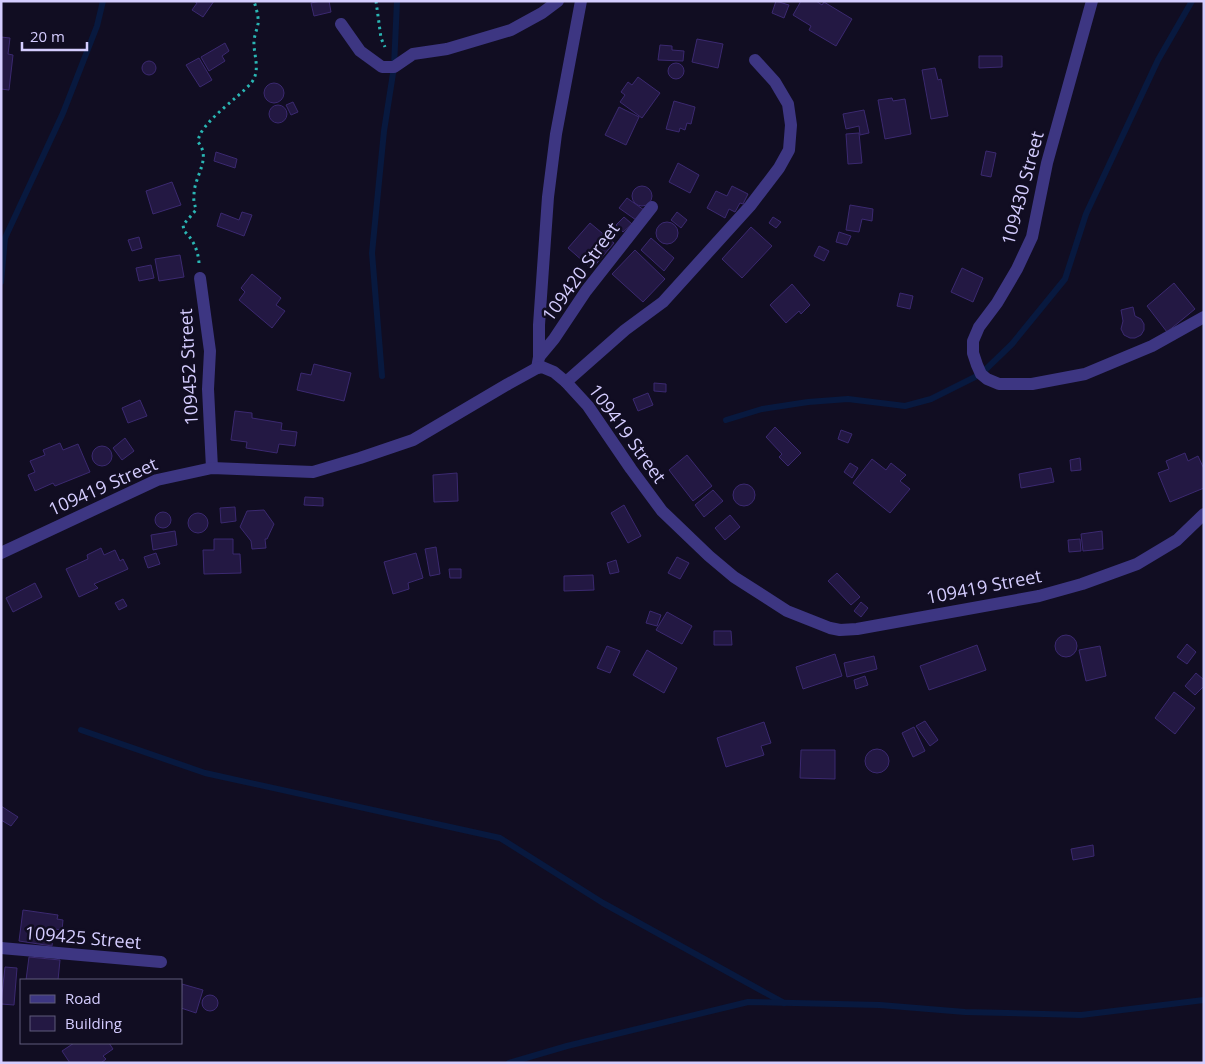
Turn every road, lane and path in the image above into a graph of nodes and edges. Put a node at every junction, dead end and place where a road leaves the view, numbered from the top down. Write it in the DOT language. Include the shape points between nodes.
graph roads {
  1 [pos="254,1"];
  2 [pos="376,1"];
  3 [pos="558,1"];
  4 [pos="581,1"];
  5 [pos="1092,1"];
  6 [pos="341,24"];
  7 [pos="755,60"];
  8 [pos="394,67"];
  9 [pos="652,207"];
  10 [pos="200,278"];
  11 [pos="1204,317"];
  12 [pos="538,363"];
  13 [pos="566,382"];
  14 [pos="212,468"];
  15 [pos="1204,514"];
  16 [pos="1,553"];
  17 [pos="1,948"];
  18 [pos="161,962"];
  1 -- 10 [label="path" via="258,22 254,41 257,64 253,80 205,125 198,137 204,155 193,193 196,210 183,225 198,254"];
  2 -- 8 [label="path" via="381,38"];
  3 -- 8 [label="street" via="511,30 447,49 413,54"];
  4 -- 12 [label="street" via="556,134 548,197"];
  5 -- 11 [label="street, 109430 Street" via="1047,163 1032,237 997,303 979,327 973,341 977,365 987,379 1000,384 1032,384 1085,374 1152,346"];
  6 -- 8 [label="street" via="360,51 382,67"];
  7 -- 13 [label="street" via="788,104 791,125 789,150 779,168 750,206 663,302 625,330"];
  9 -- 12 [label="street, 109420 Street" via="586,291"];
  10 -- 14 [label="street, 109452 Street" via="210,351 208,389"];
  12 -- 13 [label="street, 109419 Street"];
  12 -- 14 [label="street, 109419 Street" via="413,440 360,458 313,472"];
  13 -- 15 [label="street, 109419 Street" via="588,406 662,511 686,536 734,577 787,612 835,629 849,630 1039,596 1082,584 1137,564 1177,540"];
  14 -- 16 [label="street, 109419 Street" via="157,480"];
  17 -- 18 [label="street, 109425 Street"];
}
